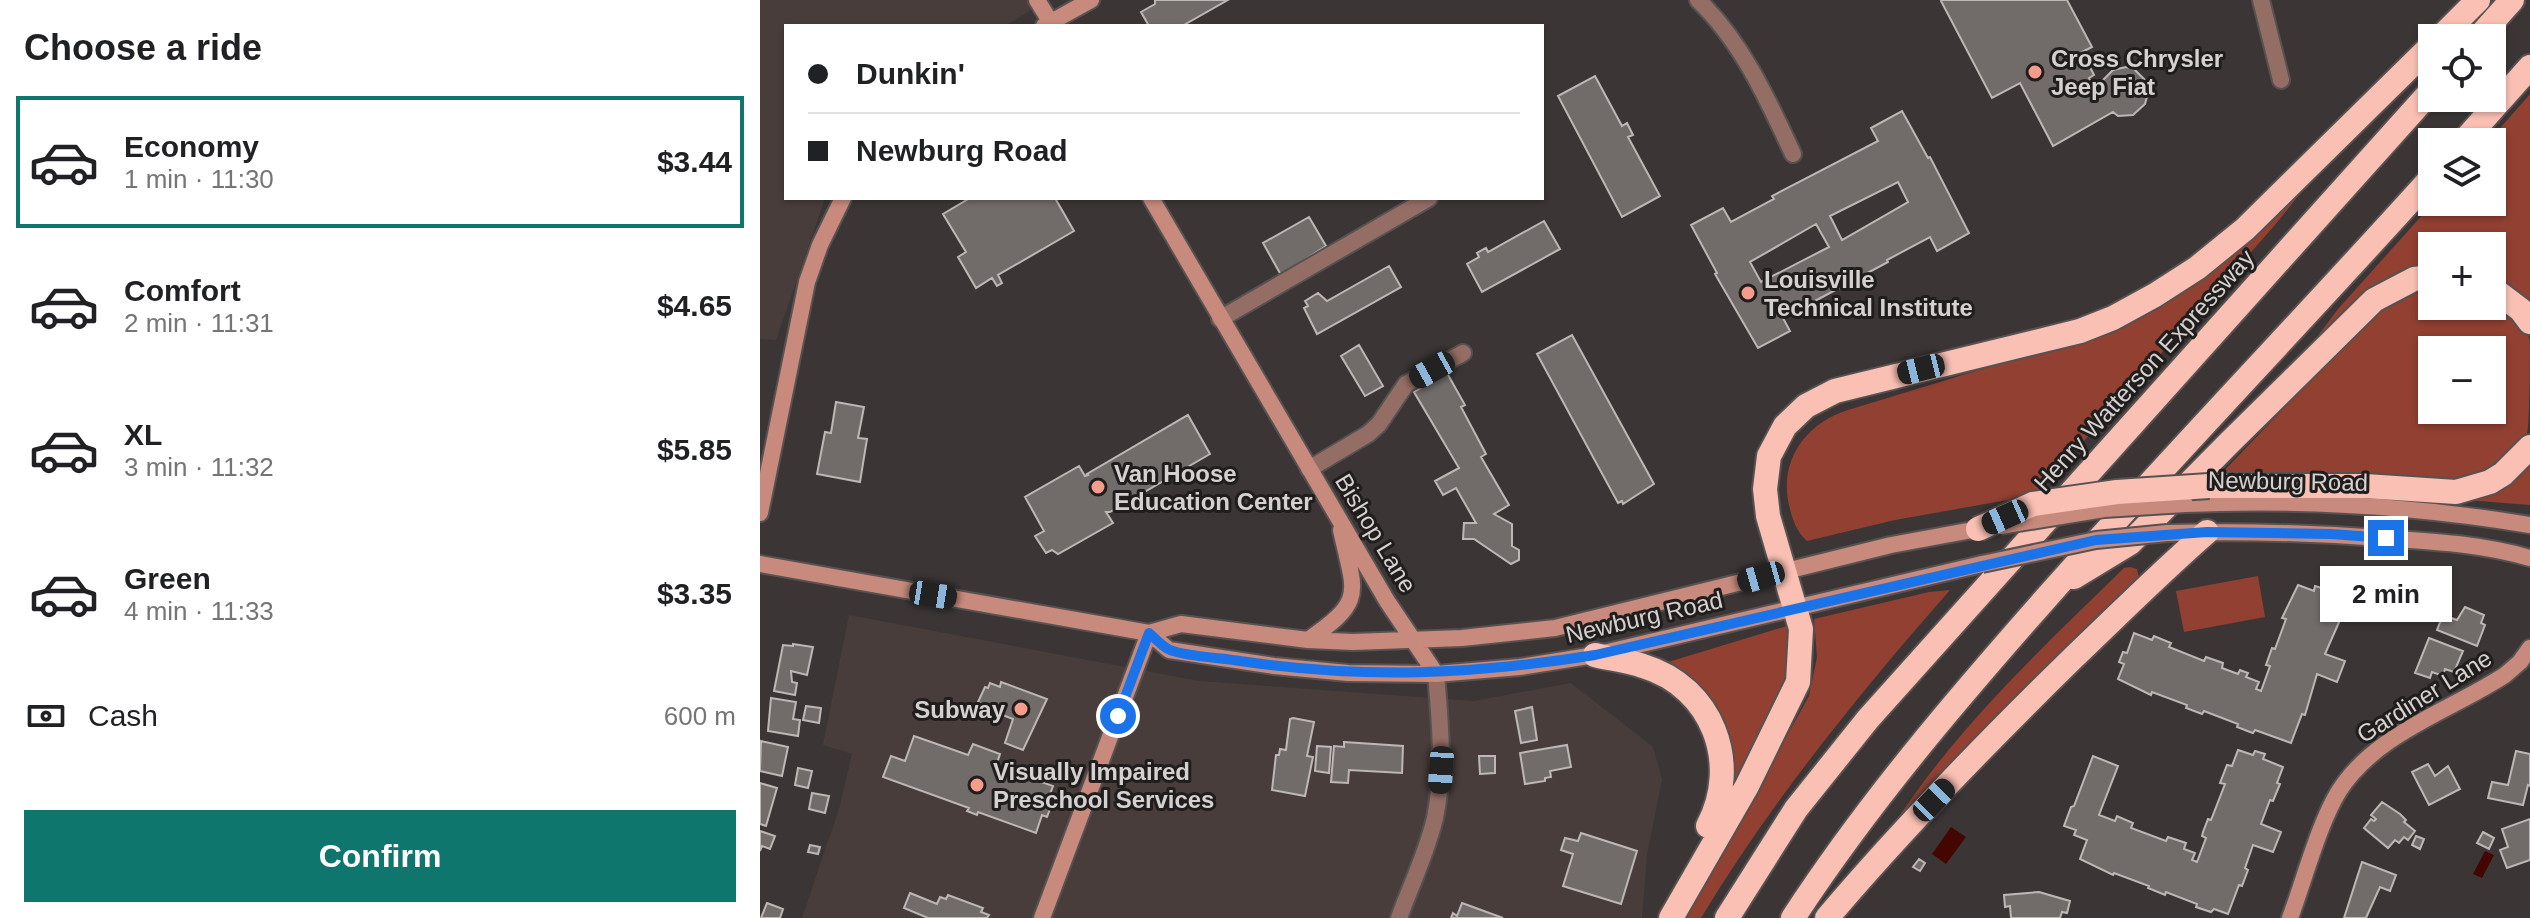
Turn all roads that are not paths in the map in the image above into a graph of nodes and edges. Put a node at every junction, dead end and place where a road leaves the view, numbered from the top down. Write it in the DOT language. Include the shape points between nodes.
graph roads {
  1 [pos="1037,0"];
  2 [pos="1091,0"];
  3 [pos="1698,0"];
  4 [pos="2261,0"];
  5 [pos="2478,0"];
  6 [pos="2512,0"];
  7 [pos="1049,24"];
  8 [pos="1051,24"];
  9 [pos="2454,24"];
  10 [pos="2491,24"];
  11 [pos="2418,59"];
  12 [pos="2530,67"];
  13 [pos="2281,80"];
  14 [pos="2418,106"];
  15 [pos="2476,128"];
  16 [pos="1793,154"];
  17 [pos="2418,192"];
  18 [pos="842,200"];
  19 [pos="1152,200"];
  20 [pos="1426,200"];
  21 [pos="2418,279"];
  22 [pos="2506,299"];
  23 [pos="1220,319"];
  24 [pos="2530,322"];
  25 [pos="1463,353"];
  26 [pos="2530,447"];
  27 [pos="1309,469"];
  28 [pos="760,513"];
  29 [pos="1338,513"];
  30 [pos="2530,525"];
  31 [pos="1978,529"];
  32 [pos="2207,532"];
  33 [pos="2530,558"];
  34 [pos="760,564"];
  35 [pos="1785,570"];
  36 [pos="2054,590"];
  37 [pos="1796,607"];
  38 [pos="1149,633"];
  39 [pos="1308,640"];
  40 [pos="1412,641"];
  41 [pos="2530,648"];
  42 [pos="1595,655"];
  43 [pos="1436,674"];
  44 [pos="1042,918"];
  45 [pos="1399,918"];
  46 [pos="1658,918"];
  47 [pos="1671,918"];
  48 [pos="1727,918"];
  49 [pos="1793,918"];
  50 [pos="1827,918"];
  51 [pos="2290,918"];
  1 -- 7 [label="main road"];
  2 -- 8 [label="main road"];
  3 -- 16 [label="street" via="1731,36"];
  4 -- 13 [label="street"];
  5 -- 9 [label="highway"];
  6 -- 10 [label="highway"];
  11 -- 35 [label="highway" via="2245,229 2155,295 2080,331 1843,389 1806,406 1785,426 1769,456 1768,516"];
  12 -- 15 [label="highway"];
  14 -- 48 [label="highway, Henry Watterson Expressway" via="1868,719 1796,809"];
  17 -- 36 [label="highway"];
  18 -- 28 [label="main road" via="807,282"];
  19 -- 23 [label="main road, Bishop Lane"];
  20 -- 23 [label="street"];
  21 -- 36 [label="highway" via="2374,300 2130,543"];
  22 -- 24 [label="highway"];
  23 -- 27 [label="main road, Bishop Lane"];
  25 -- 27 [label="street" via="1406,384 1368,434"];
  26 -- 31 [label="highway, bridge" via="2503,474 2456,492 2365,486 2117,492 2033,504"];
  27 -- 29 [label="main road, Bishop Lane"];
  29 -- 39 [label="main road" via="1352,581 1350,601 1338,619"];
  29 -- 40 [label="main road, Bishop Lane"];
  30 -- 31 [label="main road, Newburg Road, bridge" via="2325,503 2185,504 2104,509"];
  31 -- 35 [label="main road, Newburg Road"];
  32 -- 33 [label="main road, Newburg Road" via="2441,542"];
  32 -- 37 [label="main road, Newburg Road, bridge" via="2096,540"];
  32 -- 50 [label="highway" via="2011,719"];
  34 -- 38 [label="main road, Newburg Road"];
  35 -- 37 [label="highway"];
  35 -- 40 [label="main road, Newburg Road" via="1555,628"];
  36 -- 49 [label="highway" via="1915,749"];
  37 -- 42 [label="main road, Newburg Road"];
  37 -- 47 [label="highway" via="1801,629 1798,682 1747,786"];
  38 -- 39 [label="main road, Newburg Road" via="1181,624"];
  38 -- 43 [label="main road, Newburg Road" via="1169,650 1274,666"];
  38 -- 44 [label="main road"];
  39 -- 40 [label="main road, Newburg Road"];
  40 -- 43 [label="main road, Bishop Lane"];
  41 -- 51 [label="main road, Gardiner Lane" via="2505,675 2388,742 2353,772 2330,809"];
  42 -- 43 [label="main road, Newburg Road"];
  42 -- 46 [label="highway" via="1642,665 1681,685 1711,720 1722,753 1716,812"];
  43 -- 45 [label="street" via="1442,753 1438,798"];
}
